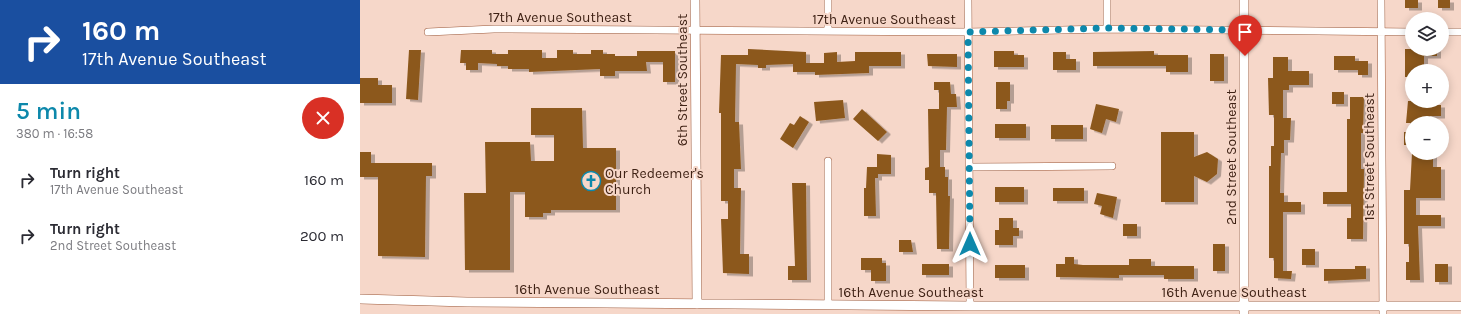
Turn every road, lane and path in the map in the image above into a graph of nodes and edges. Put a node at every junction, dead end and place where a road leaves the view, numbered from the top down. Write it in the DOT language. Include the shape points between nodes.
graph roads {
  1 [pos="695,0"];
  2 [pos="828,0"];
  3 [pos="968,0"];
  4 [pos="1107,0"];
  5 [pos="1244,0"];
  6 [pos="1381,0"];
  7 [pos="1107,28"];
  8 [pos="695,30"];
  9 [pos="1245,30"];
  10 [pos="828,31"];
  11 [pos="428,32"];
  12 [pos="968,32"];
  13 [pos="1381,32"];
  14 [pos="1405,32"];
  15 [pos="1449,32"];
  16 [pos="1461,32"];
  17 [pos="828,161"];
  18 [pos="1112,166"];
  19 [pos="969,167"];
  20 [pos="360,299"];
  21 [pos="697,304"];
  22 [pos="828,305"];
  23 [pos="970,306"];
  24 [pos="1461,306"];
  25 [pos="1244,310"];
  26 [pos="1383,310"];
  1 -- 8 [label="street, 6th Street Southeast"];
  2 -- 10 [label="street"];
  3 -- 12 [label="street"];
  4 -- 7 [label="street"];
  5 -- 9 [label="street, 2nd Street Southeast"];
  6 -- 13 [label="street, 1st Street Southeast"];
  7 -- 9 [label="street, 17th Avenue Southeast"];
  7 -- 12 [label="street, 17th Avenue Southeast"];
  8 -- 10 [label="street, 17th Avenue Southeast"];
  8 -- 11 [label="street, 17th Avenue Southeast" via="494,29"];
  8 -- 21 [label="street, 6th Street Southeast"];
  9 -- 13 [label="street, 17th Avenue Southeast"];
  9 -- 25 [label="street, 2nd Street Southeast"];
  10 -- 12 [label="street, 17th Avenue Southeast"];
  12 -- 19 [label="street"];
  13 -- 14 [label="street, 17th Avenue Southeast"];
  13 -- 26 [label="street, 1st Street Southeast"];
  15 -- 16 [label="street"];
  17 -- 22 [label="street"];
  18 -- 19 [label="street"];
  19 -- 23 [label="street"];
  20 -- 21 [label="street, 16th Avenue Southeast"];
  21 -- 22 [label="street, 16th Avenue Southeast"];
  22 -- 23 [label="street, 16th Avenue Southeast"];
  23 -- 25 [label="street, 16th Avenue Southeast"];
  24 -- 26 [label="street, 16th Avenue Southeast"];
  25 -- 26 [label="street, 16th Avenue Southeast"];
}
